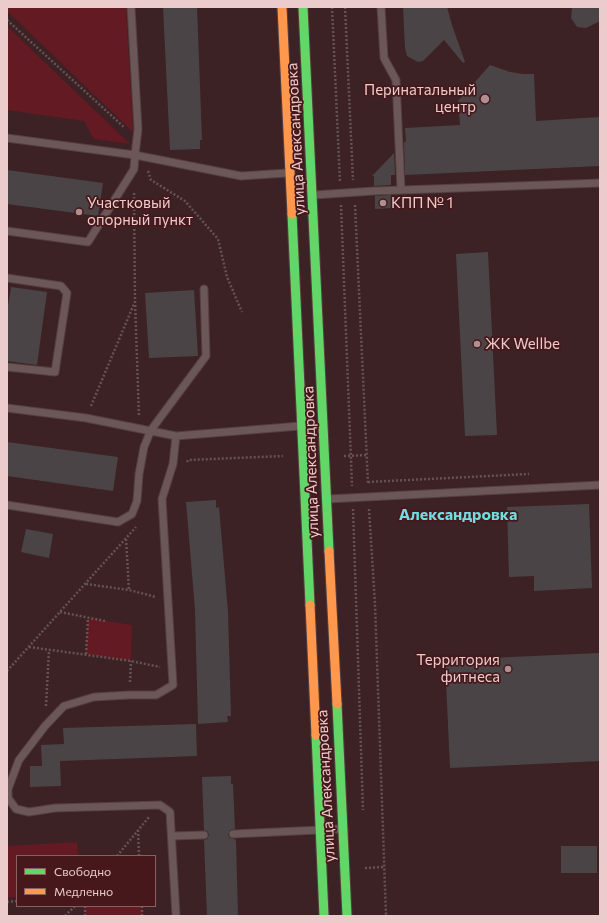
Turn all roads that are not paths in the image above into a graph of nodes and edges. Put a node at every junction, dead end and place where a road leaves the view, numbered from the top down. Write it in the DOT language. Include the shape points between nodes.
graph roads {
  1 [pos="131,7"];
  2 [pos="282,7"];
  3 [pos="303,7"];
  4 [pos="381,7"];
  5 [pos="7,138"];
  6 [pos="139,155"];
  7 [pos="300,172"];
  8 [pos="600,184"];
  9 [pos="401,190"];
  10 [pos="313,195"];
  11 [pos="7,231"];
  12 [pos="7,278"];
  13 [pos="204,290"];
  14 [pos="7,367"];
  15 [pos="7,408"];
  16 [pos="302,426"];
  17 [pos="151,430"];
  18 [pos="176,436"];
  19 [pos="600,485"];
  20 [pos="326,499"];
  21 [pos="7,505"];
  22 [pos="343,828"];
  23 [pos="320,830"];
  24 [pos="233,834"];
  25 [pos="204,835"];
  26 [pos="172,836"];
  27 [pos="176,916"];
  28 [pos="324,916"];
  29 [pos="347,916"];
  1 -- 6 [label="lane"];
  2 -- 7 [label="main road, улица Александровка"];
  3 -- 7 [label="main road, улица Александровка"];
  4 -- 9 [label="lane" via="384,58 396,80"];
  5 -- 6 [label="lane"];
  6 -- 7 [label="lane" via="241,176"];
  6 -- 11 [label="lane" via="134,168 88,242"];
  7 -- 10 [label="main road, улица Александровка"];
  7 -- 16 [label="main road, улица Александровка"];
  8 -- 9 [label="lane"];
  9 -- 10 [label="lane"];
  10 -- 20 [label="main road, улица Александровка"];
  12 -- 14 [label="lane" via="61,286 67,293 55,372"];
  13 -- 17 [label="lane" via="206,356"];
  15 -- 17 [label="lane" via="86,418"];
  16 -- 18 [label="lane"];
  16 -- 23 [label="main road, улица Александровка"];
  17 -- 18 [label="lane"];
  17 -- 21 [label="lane" via="144,447 132,514 118,522"];
  18 -- 26 [label="lane" via="173,464 162,499 173,685 156,695 94,697 64,706 45,726 20,760 8,789 8,798 16,809 29,812 55,808 160,805 170,812"];
  19 -- 20 [label="lane"];
  20 -- 22 [label="main road, улица Александровка"];
  22 -- 23 [label="lane"];
  22 -- 29 [label="main road, улица Александровка"];
  23 -- 24 [label="lane"];
  23 -- 28 [label="main road, улица Александровка"];
  25 -- 26 [label="lane"];
  26 -- 27 [label="lane"];
}
